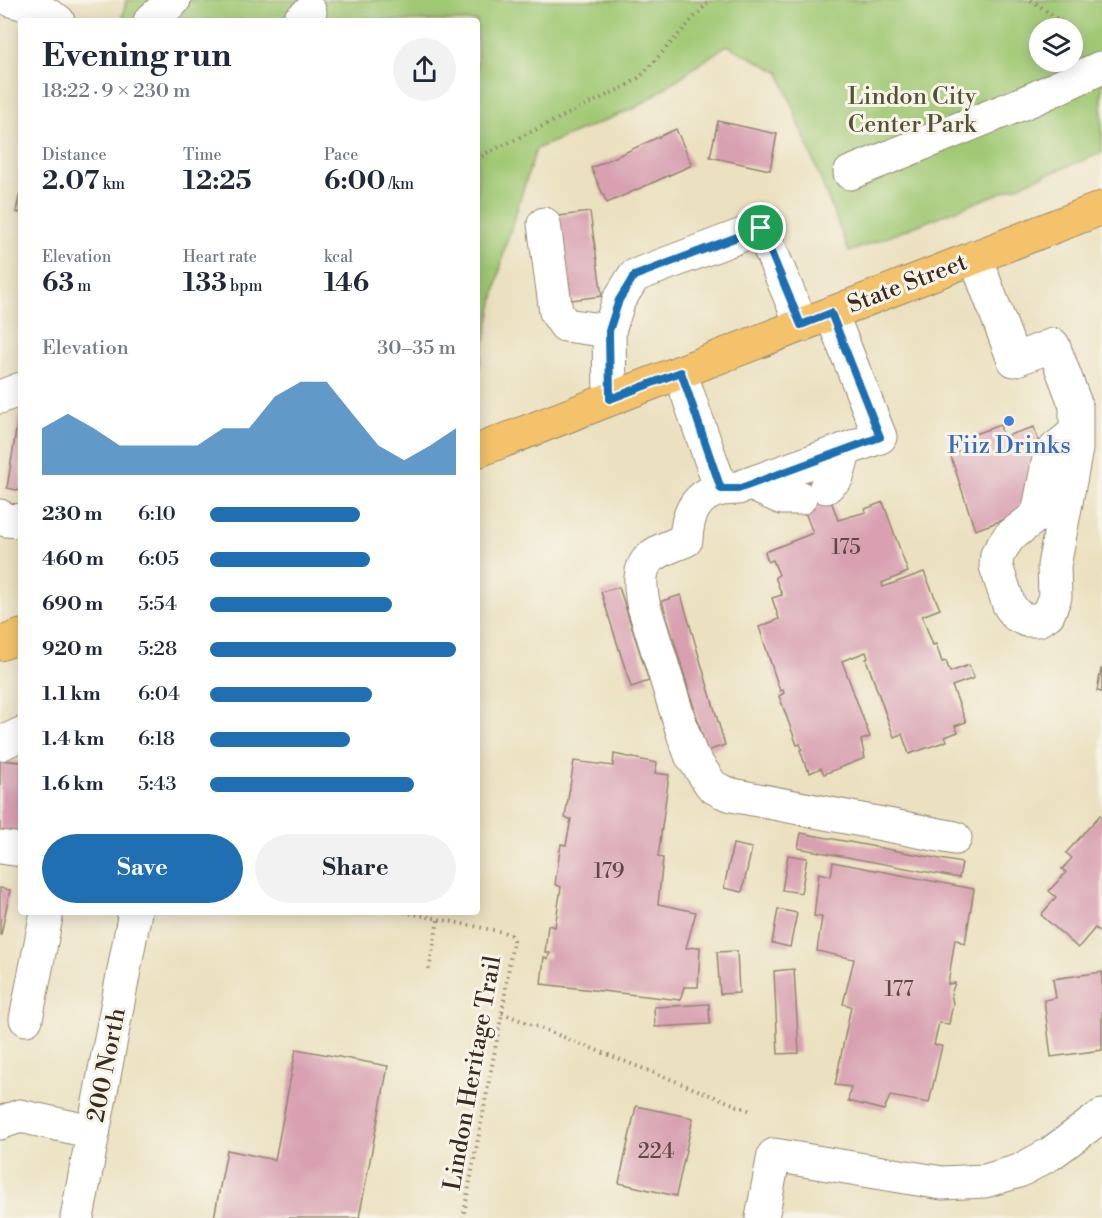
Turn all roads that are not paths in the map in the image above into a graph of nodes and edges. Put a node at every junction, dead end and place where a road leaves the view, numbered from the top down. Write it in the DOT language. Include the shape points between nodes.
graph roads {
  1 [pos="12,0"];
  2 [pos="174,0"];
  3 [pos="53,18"];
  4 [pos="153,18"];
  5 [pos="1101,70"];
  6 [pos="850,173"];
  7 [pos="1102,208"];
  8 [pos="544,224"];
  9 [pos="975,257"];
  10 [pos="816,319"];
  11 [pos="609,331"];
  12 [pos="681,372"];
  13 [pos="18,390"];
  14 [pos="0,397"];
  15 [pos="610,399"];
  16 [pos="1076,432"];
  17 [pos="480,450"];
  18 [pos="845,450"];
  19 [pos="736,487"];
  20 [pos="0,516"];
  21 [pos="18,521"];
  22 [pos="18,637"];
  23 [pos="0,644"];
  24 [pos="18,735"];
  25 [pos="0,744"];
  26 [pos="955,837"];
  27 [pos="0,847"];
  28 [pos="18,850"];
  29 [pos="46,915"];
  30 [pos="134,915"];
  31 [pos="26,1019"];
  32 [pos="1102,1116"];
  33 [pos="0,1123"];
  34 [pos="93,1132"];
  35 [pos="77,1218"];
  36 [pos="762,1218"];
  1 -- 3 [label="street"];
  2 -- 4 [label="street"];
  5 -- 6 [label="street"];
  7 -- 9 [label="main road, State Street"];
  8 -- 11 [label="street" via="556,312 565,325"];
  9 -- 10 [label="main road, State Street"];
  9 -- 16 [label="street" via="1014,360 1053,345 1076,406"];
  10 -- 11 [label="street" via="761,228 634,276 619,300"];
  10 -- 12 [label="main road, State Street"];
  10 -- 18 [label="street" via="880,437"];
  11 -- 15 [label="street"];
  12 -- 15 [label="main road, State Street"];
  12 -- 19 [label="street"];
  13 -- 14 [label="street"];
  15 -- 17 [label="main road, State Street"];
  16 -- 16 [label="street" via="1054,449 1035,517 1009,537 997,555 998,574 1009,605 1021,619 1038,620 1048,614 1055,597 1054,566"];
  18 -- 19 [label="street"];
  18 -- 19 [label="street" via="837,477 813,493 782,498"];
  19 -- 26 [label="street" via="705,494 696,502 686,540 654,553 645,561 641,574 643,603 683,733 705,777 732,795"];
  20 -- 21 [label="street"];
  22 -- 23 [label="main road"];
  24 -- 25 [label="street"];
  27 -- 28 [label="street"];
  29 -- 31 [label="street"];
  30 -- 34 [label="street, 200 North"];
  32 -- 36 [label="street" via="1050,1154 1018,1171 985,1180 942,1183 774,1155"];
  33 -- 34 [label="street" via="20,1116"];
  34 -- 35 [label="street, 200 North"];
}
